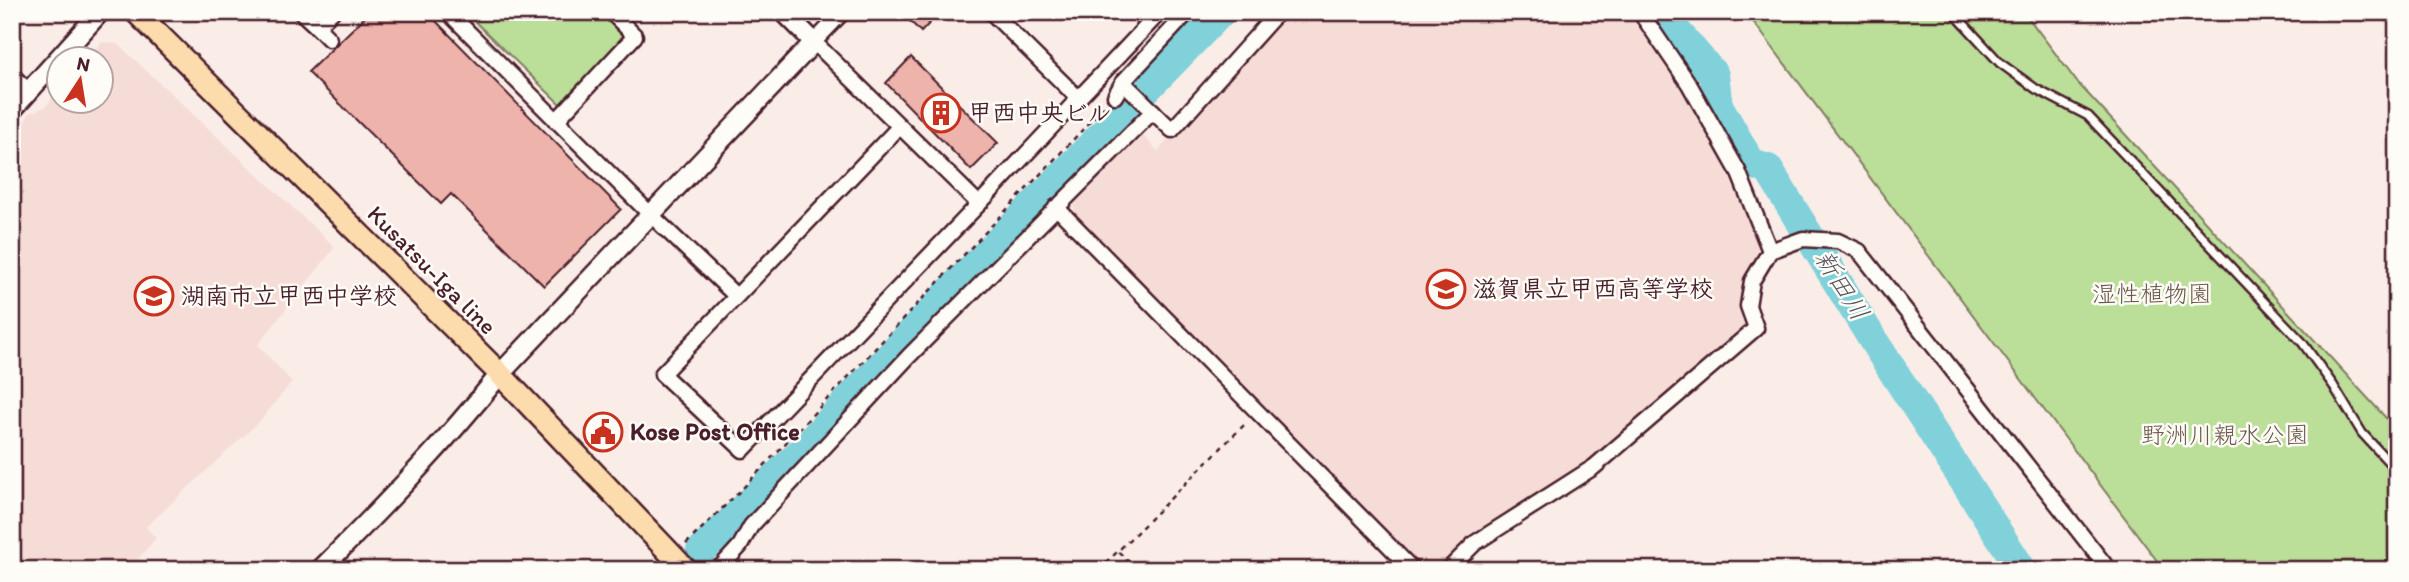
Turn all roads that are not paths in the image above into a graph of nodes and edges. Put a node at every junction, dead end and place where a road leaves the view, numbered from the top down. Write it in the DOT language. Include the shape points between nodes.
graph roads {
  1 [pos="100,12"];
  2 [pos="136,12"];
  3 [pos="301,12"];
  4 [pos="332,12"];
  5 [pos="448,12"];
  6 [pos="611,12"];
  7 [pos="784,12"];
  8 [pos="843,12"];
  9 [pos="1160,12"];
  10 [pos="1188,12"];
  11 [pos="1278,12"];
  12 [pos="1640,12"];
  13 [pos="1952,12"];
  14 [pos="995,13"];
  15 [pos="317,27"];
  16 [pos="329,39"];
  17 [pos="814,43"];
  18 [pos="12,75"];
  19 [pos="1126,84"];
  20 [pos="28,91"];
  21 [pos="1115,96"];
  22 [pos="1079,99"];
  23 [pos="1150,108"];
  24 [pos="12,110"];
  25 [pos="556,121"];
  26 [pos="899,127"];
  27 [pos="979,204"];
  28 [pos="1056,207"];
  29 [pos="652,216"];
  30 [pos="1770,251"];
  31 [pos="735,295"];
  32 [pos="500,374"];
  33 [pos="2397,471"];
  34 [pos="680,563"];
  35 [pos="320,570"];
  36 [pos="718,570"];
  37 [pos="1413,570"];
  38 [pos="1448,570"];
  39 [pos="2109,570"];
  1 -- 20 [label="street"];
  2 -- 32 [label="main road, Kusatsu-Iga line"];
  3 -- 15 [label="street"];
  4 -- 15 [label="street"];
  5 -- 25 [label="street"];
  6 -- 25 [label="street" via="635,36"];
  7 -- 17 [label="street"];
  8 -- 17 [label="street"];
  9 -- 22 [label="street"];
  10 -- 19 [label="street"];
  11 -- 23 [label="street" via="1172,130"];
  12 -- 30 [label="street" via="1689,84 1738,171"];
  13 -- 33 [label="lane" via="2000,63 2036,89 2088,116 2302,342 2361,433"];
  14 -- 22 [label="street"];
  15 -- 16 [label="street"];
  17 -- 26 [label="street"];
  17 -- 29 [label="street"];
  18 -- 20 [label="street"];
  19 -- 21 [label="street"];
  19 -- 23 [label="street"];
  20 -- 24 [label="street"];
  22 -- 27 [label="street"];
  23 -- 28 [label="street"];
  25 -- 29 [label="street"];
  26 -- 27 [label="street"];
  26 -- 31 [label="street"];
  27 -- 31 [label="street" via="743,450 662,374"];
  28 -- 36 [label="street" via="909,356 751,526"];
  28 -- 37 [label="street"];
  29 -- 31 [label="street"];
  29 -- 32 [label="street"];
  30 -- 38 [label="street" via="1752,281 1748,306 1756,328 1594,467 1475,543"];
  30 -- 39 [label="street" via="1802,239 1838,241 1860,251"];
  32 -- 34 [label="main road, Kusatsu-Iga line"];
  32 -- 35 [label="street" via="463,420"];
}
